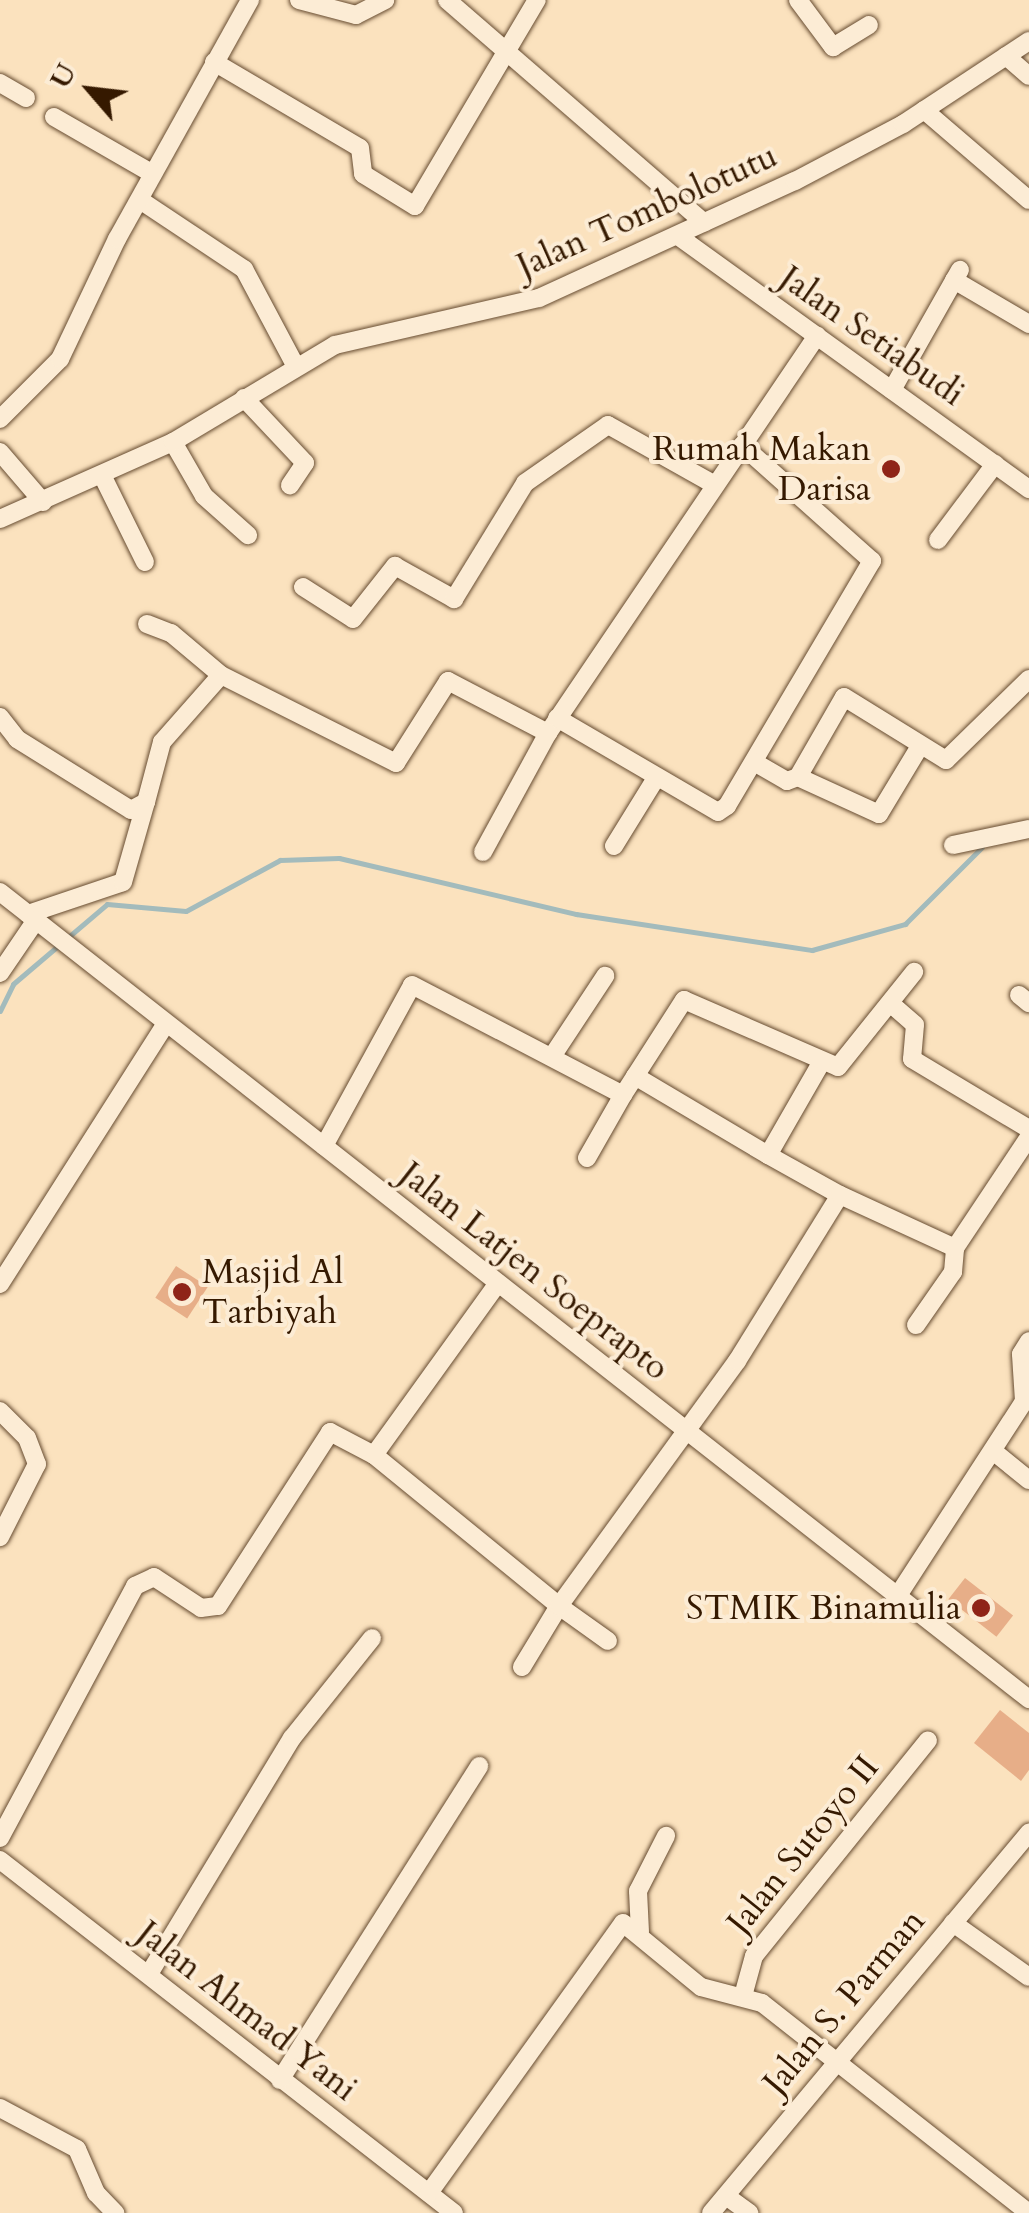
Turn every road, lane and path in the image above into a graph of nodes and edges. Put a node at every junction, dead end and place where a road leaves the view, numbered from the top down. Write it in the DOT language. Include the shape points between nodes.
graph roads {
  1 [pos="250,0"];
  2 [pos="299,0"];
  3 [pos="385,0"];
  4 [pos="447,0"];
  5 [pos="537,0"];
  6 [pos="798,0"];
  7 [pos="868,26"];
  8 [pos="1029,41"];
  9 [pos="509,49"];
  10 [pos="1006,56"];
  11 [pos="214,62"];
  12 [pos="1029,76"];
  13 [pos="0,83"];
  14 [pos="26,98"];
  15 [pos="924,110"];
  16 [pos="54,117"];
  17 [pos="153,174"];
  18 [pos="140,200"];
  19 [pos="1029,200"];
  20 [pos="704,223"];
  21 [pos="678,236"];
  22 [pos="1029,324"];
  23 [pos="817,336"];
  24 [pos="295,366"];
  25 [pos="892,390"];
  26 [pos="244,398"];
  27 [pos="0,419"];
  28 [pos="173,442"];
  29 [pos="742,445"];
  30 [pos="0,452"];
  31 [pos="995,464"];
  32 [pos="102,475"];
  33 [pos="290,486"];
  34 [pos="714,486"];
  35 [pos="1029,489"];
  36 [pos="43,502"];
  37 [pos="0,518"];
  38 [pos="248,534"];
  39 [pos="938,540"];
  40 [pos="145,562"];
  41 [pos="303,587"];
  42 [pos="147,624"];
  43 [pos="221,675"];
  44 [pos="1029,679"];
  45 [pos="0,717"];
  46 [pos="553,725"];
  47 [pos="920,746"];
  48 [pos="754,762"];
  49 [pos="798,776"];
  50 [pos="656,778"];
  51 [pos="146,802"];
  52 [pos="1029,830"];
  53 [pos="953,845"];
  54 [pos="614,846"];
  55 [pos="483,852"];
  56 [pos="0,892"];
  57 [pos="34,919"];
  58 [pos="914,972"];
  59 [pos="0,973"];
  60 [pos="605,976"];
  61 [pos="890,1003"];
  62 [pos="166,1023"];
  63 [pos="552,1055"];
  64 [pos="820,1063"];
  65 [pos="635,1076"];
  66 [pos="623,1094"];
  67 [pos="1029,1129"];
  68 [pos="1029,1138"];
  69 [pos="324,1146"];
  70 [pos="768,1155"];
  71 [pos="587,1158"];
  72 [pos="840,1195"];
  73 [pos="955,1248"];
  74 [pos="498,1283"];
  75 [pos="0,1284"];
  76 [pos="916,1324"];
  77 [pos="1029,1341"];
  78 [pos="0,1411"];
  79 [pos="683,1428"];
  80 [pos="994,1451"];
  81 [pos="374,1455"];
  82 [pos="1029,1480"];
  83 [pos="0,1537"];
  84 [pos="895,1600"];
  85 [pos="559,1606"];
  86 [pos="372,1638"];
  87 [pos="608,1641"];
  88 [pos="522,1667"];
  89 [pos="1029,1699"];
  90 [pos="928,1740"];
  91 [pos="479,1766"];
  92 [pos="1029,1834"];
  93 [pos="666,1836"];
  94 [pos="0,1838"];
  95 [pos="0,1860"];
  96 [pos="953,1924"];
  97 [pos="640,1932"];
  98 [pos="149,1974"];
  99 [pos="1029,1977"];
  100 [pos="743,1996"];
  101 [pos="833,2064"];
  102 [pos="280,2080"];
  103 [pos="0,2108"];
  104 [pos="429,2193"];
  105 [pos="726,2196"];
  106 [pos="1029,2212"];
  107 [pos="115,2213"];
  108 [pos="454,2213"];
  109 [pos="711,2213"];
  110 [pos="749,2213"];
  1 -- 11 [label="street"];
  2 -- 3 [label="street" via="356,15"];
  4 -- 9 [label="street"];
  5 -- 9 [label="street"];
  6 -- 7 [label="street" via="833,47"];
  8 -- 10 [label="street, Jalan Tombolotutu"];
  9 -- 11 [label="street" via="414,206 362,174 360,148"];
  9 -- 20 [label="street"];
  10 -- 12 [label="street"];
  10 -- 15 [label="street, Jalan Tombolotutu"];
  11 -- 17 [label="street"];
  13 -- 14 [label="street"];
  15 -- 19 [label="street"];
  15 -- 20 [label="street, Jalan Tombolotutu"];
  16 -- 17 [label="street"];
  17 -- 18 [label="street"];
  18 -- 24 [label="street" via="244,268"];
  18 -- 27 [label="street" via="60,359"];
  20 -- 21 [label="street, Jalan Tombolotutu"];
  21 -- 23 [label="street, Jalan Setiabudi"];
  21 -- 24 [label="street, Jalan Tombolotutu" via="539,298 352,339"];
  22 -- 25 [label="street" via="957,275"];
  23 -- 25 [label="street, Jalan Setiabudi"];
  23 -- 29 [label="street"];
  24 -- 26 [label="street, Jalan Tombolotutu"];
  25 -- 31 [label="street, Jalan Setiabudi"];
  26 -- 28 [label="street, Jalan Tombolotutu"];
  26 -- 33 [label="street" via="304,463"];
  28 -- 32 [label="street, Jalan Tombolotutu"];
  28 -- 38 [label="street" via="204,496"];
  29 -- 34 [label="street"];
  29 -- 48 [label="street" via="872,558"];
  30 -- 36 [label="street"];
  31 -- 35 [label="street, Jalan Setiabudi"];
  31 -- 39 [label="street"];
  32 -- 36 [label="street, Jalan Tombolotutu"];
  32 -- 40 [label="street"];
  34 -- 41 [label="street" via="608,425 525,483 454,599 395,566 353,619"];
  34 -- 46 [label="street"];
  36 -- 37 [label="street, Jalan Tombolotutu"];
  42 -- 43 [label="street" via="171,633"];
  43 -- 46 [label="street" via="396,763 448,681"];
  43 -- 51 [label="street" via="162,742"];
  44 -- 47 [label="street" via="950,757 938,760"];
  45 -- 51 [label="street" via="16,739 112,804 131,810"];
  46 -- 50 [label="street"];
  46 -- 55 [label="street"];
  47 -- 49 [label="street" via="879,814"];
  47 -- 49 [label="street" via="844,697"];
  48 -- 49 [label="street" via="787,781"];
  48 -- 50 [label="street" via="720,812"];
  50 -- 54 [label="street"];
  51 -- 57 [label="street" via="124,882"];
  52 -- 53 [label="street"];
  56 -- 57 [label="street, Jalan Latjen Soeprapto"];
  57 -- 59 [label="street"];
  57 -- 62 [label="street, Jalan Latjen Soeprapto"];
  58 -- 61 [label="street"];
  60 -- 63 [label="street"];
  61 -- 64 [label="street" via="841,1066"];
  61 -- 67 [label="street" via="915,1024 912,1060"];
  62 -- 69 [label="street, Jalan Latjen Soeprapto"];
  62 -- 75 [label="street"];
  63 -- 66 [label="street"];
  63 -- 69 [label="street" via="410,986"];
  64 -- 65 [label="street" via="690,998"];
  64 -- 70 [label="street"];
  65 -- 66 [label="street"];
  65 -- 70 [label="street"];
  66 -- 71 [label="street"];
  68 -- 73 [label="street"];
  69 -- 74 [label="street, Jalan Latjen Soeprapto"];
  70 -- 72 [label="street"];
  72 -- 73 [label="street"];
  72 -- 79 [label="street" via="737,1362"];
  73 -- 76 [label="street" via="953,1272"];
  74 -- 79 [label="street, Jalan Latjen Soeprapto"];
  74 -- 81 [label="street"];
  77 -- 80 [label="street" via="1021,1354 1024,1402"];
  78 -- 83 [label="street" via="27,1438 37,1464"];
  79 -- 84 [label="street, Jalan Latjen Soeprapto"];
  79 -- 85 [label="street"];
  80 -- 82 [label="street"];
  80 -- 84 [label="street"];
  81 -- 85 [label="street"];
  81 -- 94 [label="street" via="338,1432 327,1434 214,1608 154,1578 140,1580"];
  84 -- 89 [label="street, Jalan Latjen Soeprapto"];
  85 -- 87 [label="street"];
  85 -- 88 [label="street"];
  86 -- 98 [label="street" via="292,1738"];
  90 -- 100 [label="street, Jalan Sutoyo II" via="754,1956"];
  91 -- 102 [label="street"];
  92 -- 96 [label="street, Jalan S. Parman"];
  93 -- 97 [label="street" via="638,1891"];
  95 -- 98 [label="street, Jalan Ahmad Yani"];
  96 -- 99 [label="street"];
  96 -- 101 [label="street, Jalan S. Parman"];
  97 -- 100 [label="street" via="701,1987"];
  97 -- 104 [label="street" via="614,1926"];
  98 -- 102 [label="street, Jalan Ahmad Yani"];
  100 -- 101 [label="street" via="772,2010"];
  101 -- 105 [label="street, Jalan S. Parman"];
  101 -- 106 [label="street"];
  102 -- 104 [label="street, Jalan Ahmad Yani"];
  103 -- 107 [label="street" via="77,2149 96,2193"];
  104 -- 108 [label="street, Jalan Ahmad Yani"];
  105 -- 109 [label="street, Jalan S. Parman"];
  105 -- 110 [label="street"];
}
